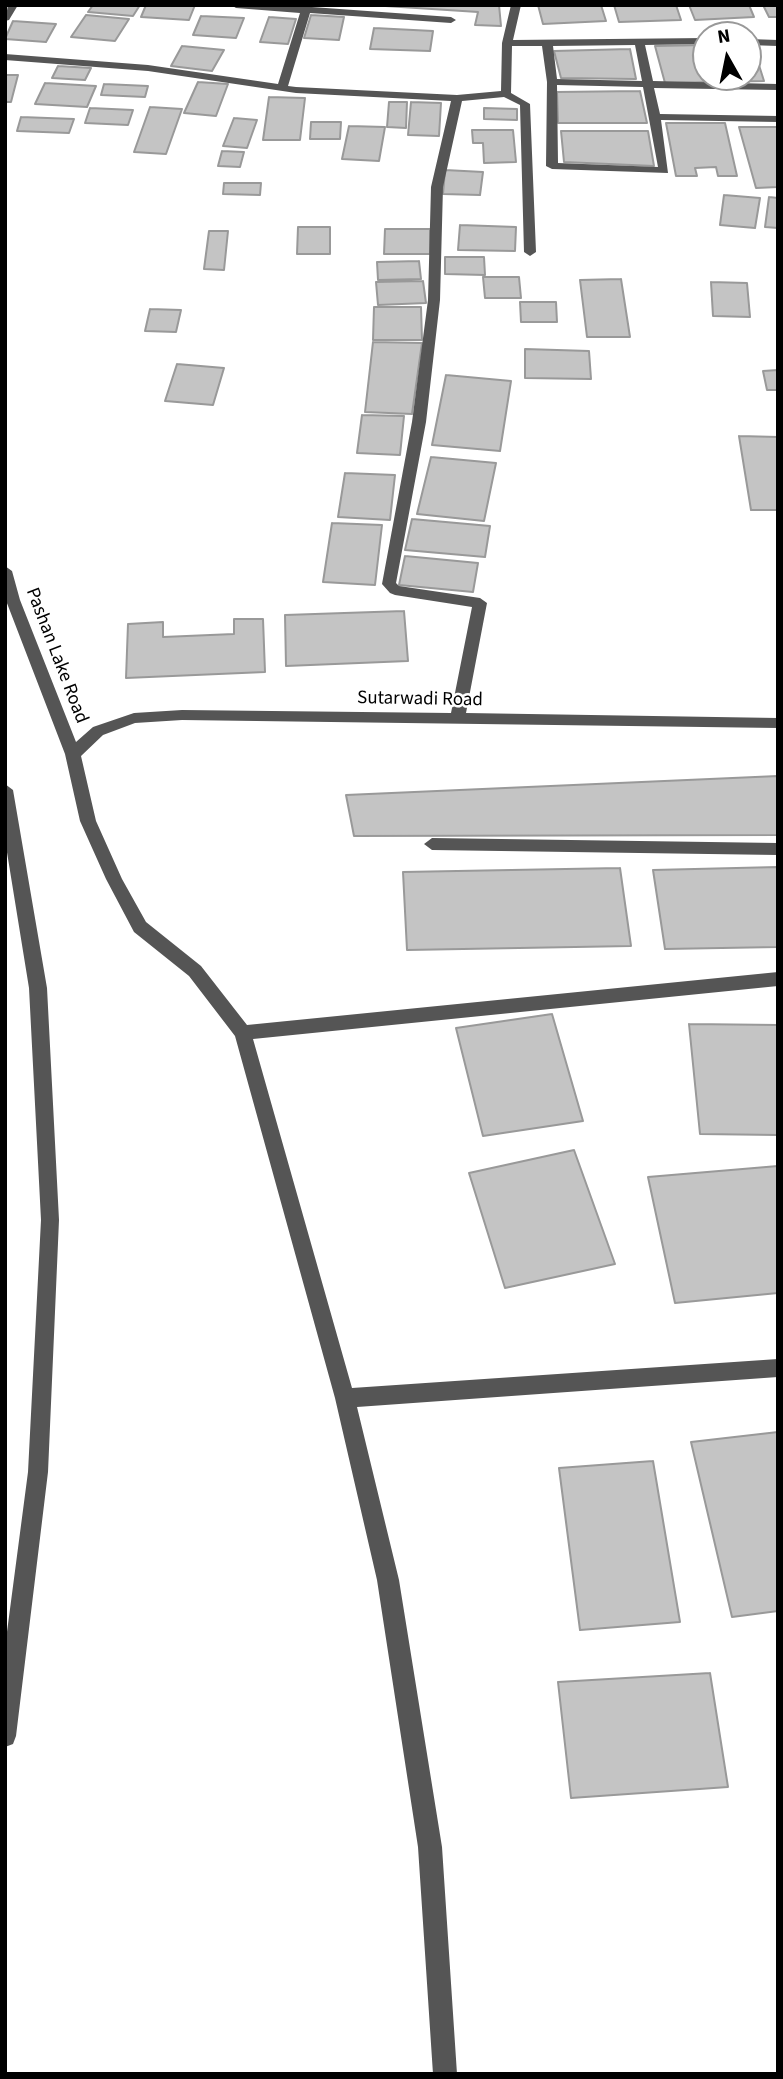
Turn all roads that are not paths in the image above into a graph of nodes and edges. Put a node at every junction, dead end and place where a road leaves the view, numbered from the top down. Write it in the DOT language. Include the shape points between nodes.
graph roads {
  1 [pos="13,5"];
  2 [pos="236,5"];
  3 [pos="516,5"];
  4 [pos="306,11"];
  5 [pos="5,18"];
  6 [pos="451,20"];
  7 [pos="639,40"];
  8 [pos="692,41"];
  9 [pos="547,42"];
  10 [pos="507,43"];
  11 [pos="5,57"];
  12 [pos="552,82"];
  13 [pos="648,85"];
  14 [pos="778,87"];
  15 [pos="282,88"];
  16 [pos="506,94"];
  17 [pos="457,98"];
  18 [pos="654,117"];
  19 [pos="778,119"];
  20 [pos="530,252"];
  21 [pos="5,571"];
  22 [pos="457,720"];
  23 [pos="778,723"];
  24 [pos="73,754"];
  25 [pos="5,790"];
  26 [pos="432,844"];
  27 [pos="778,849"];
  28 [pos="778,978"];
  29 [pos="243,1033"];
  30 [pos="778,1368"];
  31 [pos="345,1398"];
  32 [pos="5,1736"];
  33 [pos="444,2074"];
  1 -- 5 [label="street"];
  2 -- 4 [label="street"];
  3 -- 10 [label="street"];
  4 -- 6 [label="street"];
  4 -- 15 [label="street"];
  7 -- 8 [label="street"];
  7 -- 9 [label="street"];
  7 -- 13 [label="street"];
  9 -- 10 [label="street"];
  9 -- 12 [label="street"];
  10 -- 16 [label="street"];
  11 -- 15 [label="street" via="148,68"];
  12 -- 13 [label="street"];
  12 -- 18 [label="street" via="552,166 664,171"];
  13 -- 14 [label="street"];
  13 -- 18 [label="street"];
  15 -- 17 [label="street"];
  16 -- 17 [label="street"];
  16 -- 20 [label="street" via="525,104"];
  17 -- 22 [label="street" via="437,187 433,300 423,386 389,584 395,590 480,603"];
  18 -- 19 [label="street"];
  21 -- 24 [label="street, Pashan Lake Road"];
  22 -- 23 [label="street, Sutarwadi Road"];
  22 -- 24 [label="street, Sutarwadi Road" via="134,718 98,731"];
  24 -- 29 [label="street, Pashan Lake Road" via="88,821 140,927 195,971"];
  25 -- 32 [label="street" via="38,988 50,1220 38,1472"];
  26 -- 27 [label="street"];
  28 -- 29 [label="street"];
  29 -- 31 [label="street"];
  30 -- 31 [label="street"];
  31 -- 33 [label="street" via="388,1580 430,1847"];
}
